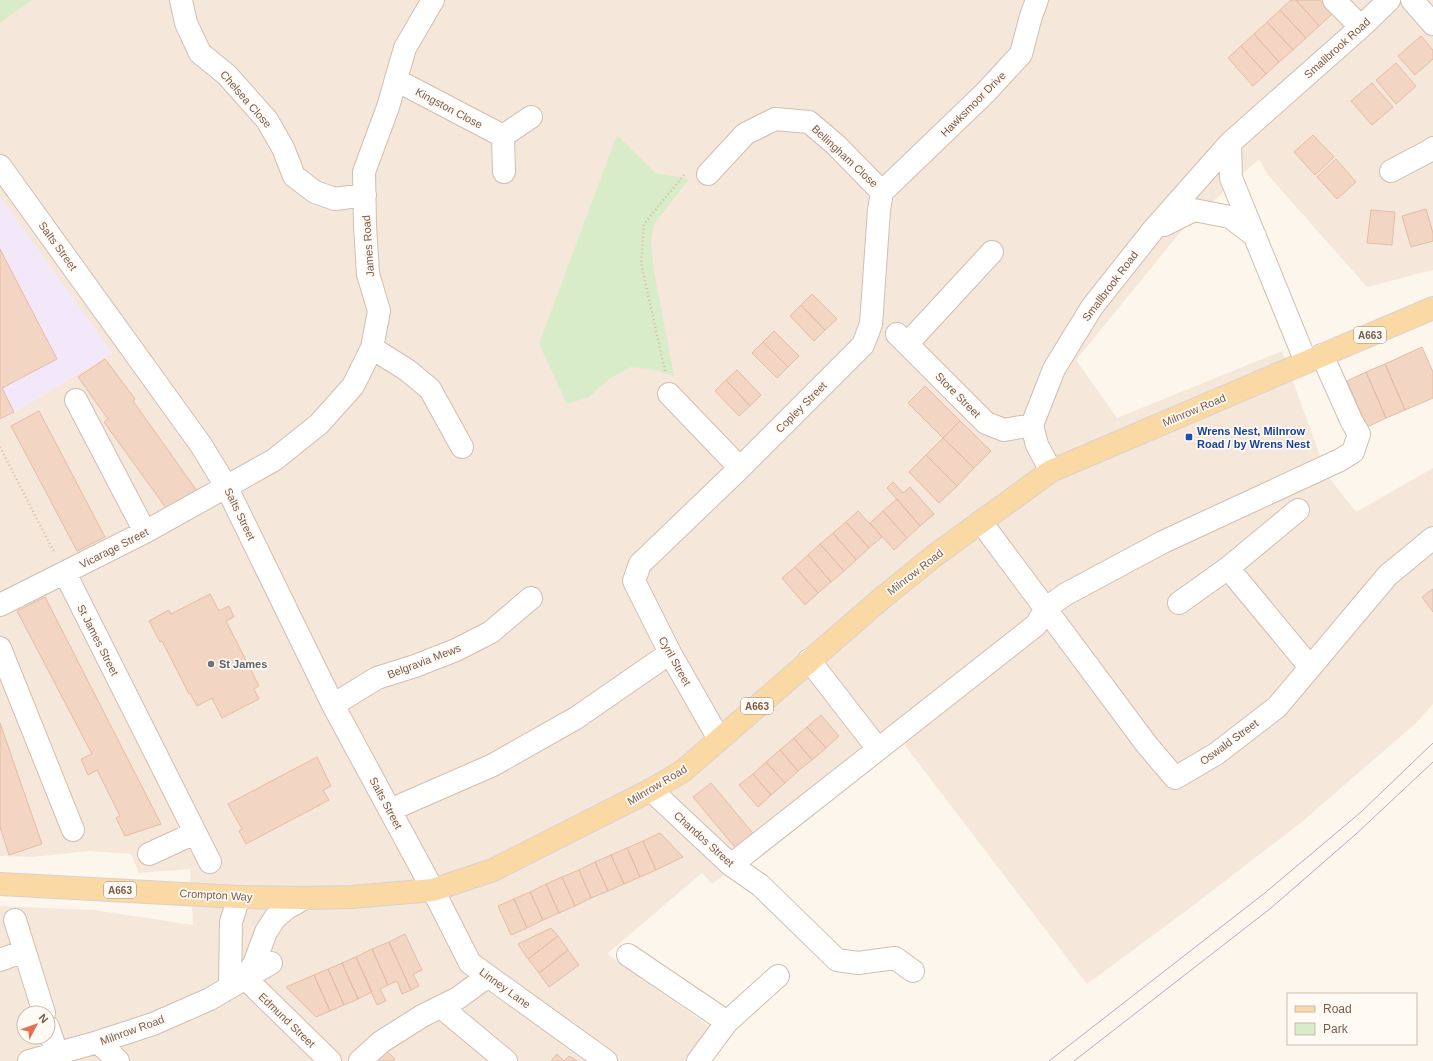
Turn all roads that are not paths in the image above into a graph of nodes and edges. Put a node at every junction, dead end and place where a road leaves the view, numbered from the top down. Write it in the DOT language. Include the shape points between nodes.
graph roads {
  1 [pos="181,0"];
  2 [pos="433,0"];
  3 [pos="1037,0"];
  4 [pos="1334,0"];
  5 [pos="1389,0"];
  6 [pos="1412,0"];
  7 [pos="1433,24"];
  8 [pos="1361,27"];
  9 [pos="396,80"];
  10 [pos="531,117"];
  11 [pos="503,136"];
  12 [pos="1230,143"];
  13 [pos="1433,148"];
  14 [pos="0,166"];
  15 [pos="1391,170"];
  16 [pos="504,172"];
  17 [pos="708,174"];
  18 [pos="882,192"];
  19 [pos="365,195"];
  20 [pos="1153,230"];
  21 [pos="1255,236"];
  22 [pos="992,252"];
  23 [pos="1433,308"];
  24 [pos="372,348"];
  25 [pos="1314,359"];
  26 [pos="669,394"];
  27 [pos="76,400"];
  28 [pos="1032,425"];
  29 [pos="462,448"];
  30 [pos="740,468"];
  31 [pos="1052,471"];
  32 [pos="226,486"];
  33 [pos="1298,510"];
  34 [pos="981,522"];
  35 [pos="145,532"];
  36 [pos="1433,538"];
  37 [pos="1228,568"];
  38 [pos="65,573"];
  39 [pos="634,582"];
  40 [pos="531,598"];
  41 [pos="1179,603"];
  42 [pos="0,605"];
  43 [pos="1046,608"];
  44 [pos="0,648"];
  45 [pos="670,653"];
  46 [pos="809,660"];
  47 [pos="1310,667"];
  48 [pos="333,705"];
  49 [pos="719,739"];
  50 [pos="878,749"];
  51 [pos="651,790"];
  52 [pos="390,810"];
  53 [pos="73,830"];
  54 [pos="195,833"];
  55 [pos="148,854"];
  56 [pos="210,862"];
  57 [pos="731,865"];
  58 [pos="0,884"];
  59 [pos="433,890"];
  60 [pos="239,897"];
  61 [pos="305,898"];
  62 [pos="15,920"];
  63 [pos="24,951"];
  64 [pos="628,955"];
  65 [pos="0,960"];
  66 [pos="271,963"];
  67 [pos="913,971"];
  68 [pos="488,976"];
  69 [pos="778,976"];
  70 [pos="238,982"];
  71 [pos="41,1005"];
  72 [pos="441,1007"];
  73 [pos="727,1022"];
  74 [pos="98,1042"];
  75 [pos="54,1045"];
  76 [pos="57,1053"];
  77 [pos="29,1061"];
  78 [pos="118,1061"];
  79 [pos="330,1061"];
  80 [pos="360,1061"];
  81 [pos="506,1061"];
  82 [pos="606,1061"];
  83 [pos="698,1061"];
  1 -- 19 [label="street, Chelsea Close" via="186,23 200,53 227,75 267,120 283,148 294,176 315,192 336,198"];
  2 -- 9 [label="street, James Road" via="405,48"];
  3 -- 18 [label="street, Hawksmoor Drive" via="1021,54"];
  4 -- 8 [label="street"];
  5 -- 8 [label="street, Smallbrook Road"];
  6 -- 7 [label="street"];
  8 -- 12 [label="street, Smallbrook Road"];
  9 -- 11 [label="street, Kingston Close"];
  9 -- 19 [label="street, James Road" via="364,172"];
  10 -- 11 [label="street"];
  11 -- 16 [label="street"];
  12 -- 20 [label="street, Smallbrook Road"];
  12 -- 21 [label="street" via="1231,178"];
  13 -- 15 [label="street"];
  14 -- 32 [label="street, Salts Street" via="196,438"];
  17 -- 18 [label="street, Bellingham Close" via="745,134 775,119 809,122 836,145"];
  18 -- 30 [label="street, Copley Street" via="871,324 863,345"];
  19 -- 24 [label="street, James Road" via="368,274 378,311"];
  20 -- 21 [label="street" via="1194,210 1230,217"];
  20 -- 28 [label="street, Smallbrook Road" via="1092,307 1054,369"];
  21 -- 25 [label="street"];
  22 -- 28 [label="street, Store Street" via="902,339 986,423 1004,430"];
  23 -- 25 [label="main road, Milnrow Road / A663"];
  24 -- 29 [label="street" via="407,370 430,389"];
  24 -- 32 [label="street, James Road" via="353,386 319,424 274,460"];
  25 -- 31 [label="main road, Milnrow Road / A663"];
  25 -- 43 [label="street" via="1359,434 1353,452 1163,542 1066,594"];
  26 -- 30 [label="street"];
  27 -- 35 [label="street"];
  28 -- 31 [label="street" via="1037,446"];
  30 -- 39 [label="street, Copley Street" via="640,564"];
  31 -- 34 [label="main road, Milnrow Road / A663"];
  32 -- 35 [label="street, Vicarage Street"];
  32 -- 48 [label="street, Salts Street"];
  33 -- 37 [label="street"];
  34 -- 43 [label="street, Oswald Street"];
  34 -- 46 [label="main road, Milnrow Road / A663" via="881,598"];
  35 -- 38 [label="street, Vicarage Street"];
  36 -- 47 [label="street, Oswald Street" via="1388,575"];
  37 -- 41 [label="street"];
  37 -- 47 [label="street"];
  38 -- 42 [label="street, Vicarage Street"];
  38 -- 54 [label="street, St James Street"];
  39 -- 45 [label="street, Cyril Street"];
  40 -- 48 [label="street, Belgravia Mews" via="491,632 456,650 376,678"];
  43 -- 47 [label="street, Oswald Street" via="1175,778 1216,754 1277,707"];
  43 -- 50 [label="street" via="1036,625"];
  44 -- 53 [label="street"];
  45 -- 49 [label="street, Cyril Street"];
  45 -- 52 [label="street" via="576,718 493,765"];
  46 -- 49 [label="main road, Milnrow Road / A663"];
  46 -- 50 [label="street"];
  48 -- 52 [label="street, Salts Street"];
  49 -- 51 [label="main road, Milnrow Road / A663" via="682,771"];
  50 -- 57 [label="street"];
  51 -- 57 [label="street, Chandos Street"];
  51 -- 59 [label="main road, Milnrow Road / A663" via="493,870"];
  52 -- 59 [label="street, Salts Street"];
  54 -- 55 [label="street"];
  54 -- 56 [label="street, St James Street"];
  57 -- 67 [label="street, Chandos Street" via="760,885 837,960 858,963 895,958"];
  58 -- 60 [label="main road, Crompton Way / A663"];
  59 -- 61 [label="main road, Crompton Way / A663"];
  59 -- 68 [label="street, Linney Lane" via="470,963"];
  60 -- 61 [label="main road, Crompton Way / A663"];
  60 -- 70 [label="street" via="231,922"];
  61 -- 70 [label="street, Milnrow Road" via="275,918 266,932 254,964"];
  62 -- 63 [label="street"];
  63 -- 65 [label="street"];
  63 -- 71 [label="street"];
  64 -- 73 [label="street"];
  66 -- 70 [label="street, Milnrow Road"];
  68 -- 72 [label="street"];
  68 -- 82 [label="street, Linney Lane"];
  69 -- 73 [label="street"];
  70 -- 74 [label="street, Milnrow Road" via="210,999 153,1024"];
  70 -- 79 [label="street, Edmund Street"];
  72 -- 80 [label="street" via="381,1042"];
  72 -- 81 [label="street"];
  73 -- 83 [label="street"];
  74 -- 76 [label="street, Milnrow Road"];
  74 -- 78 [label="street"];
  75 -- 76 [label="street"];
  76 -- 77 [label="street, Milnrow Road"];
}
